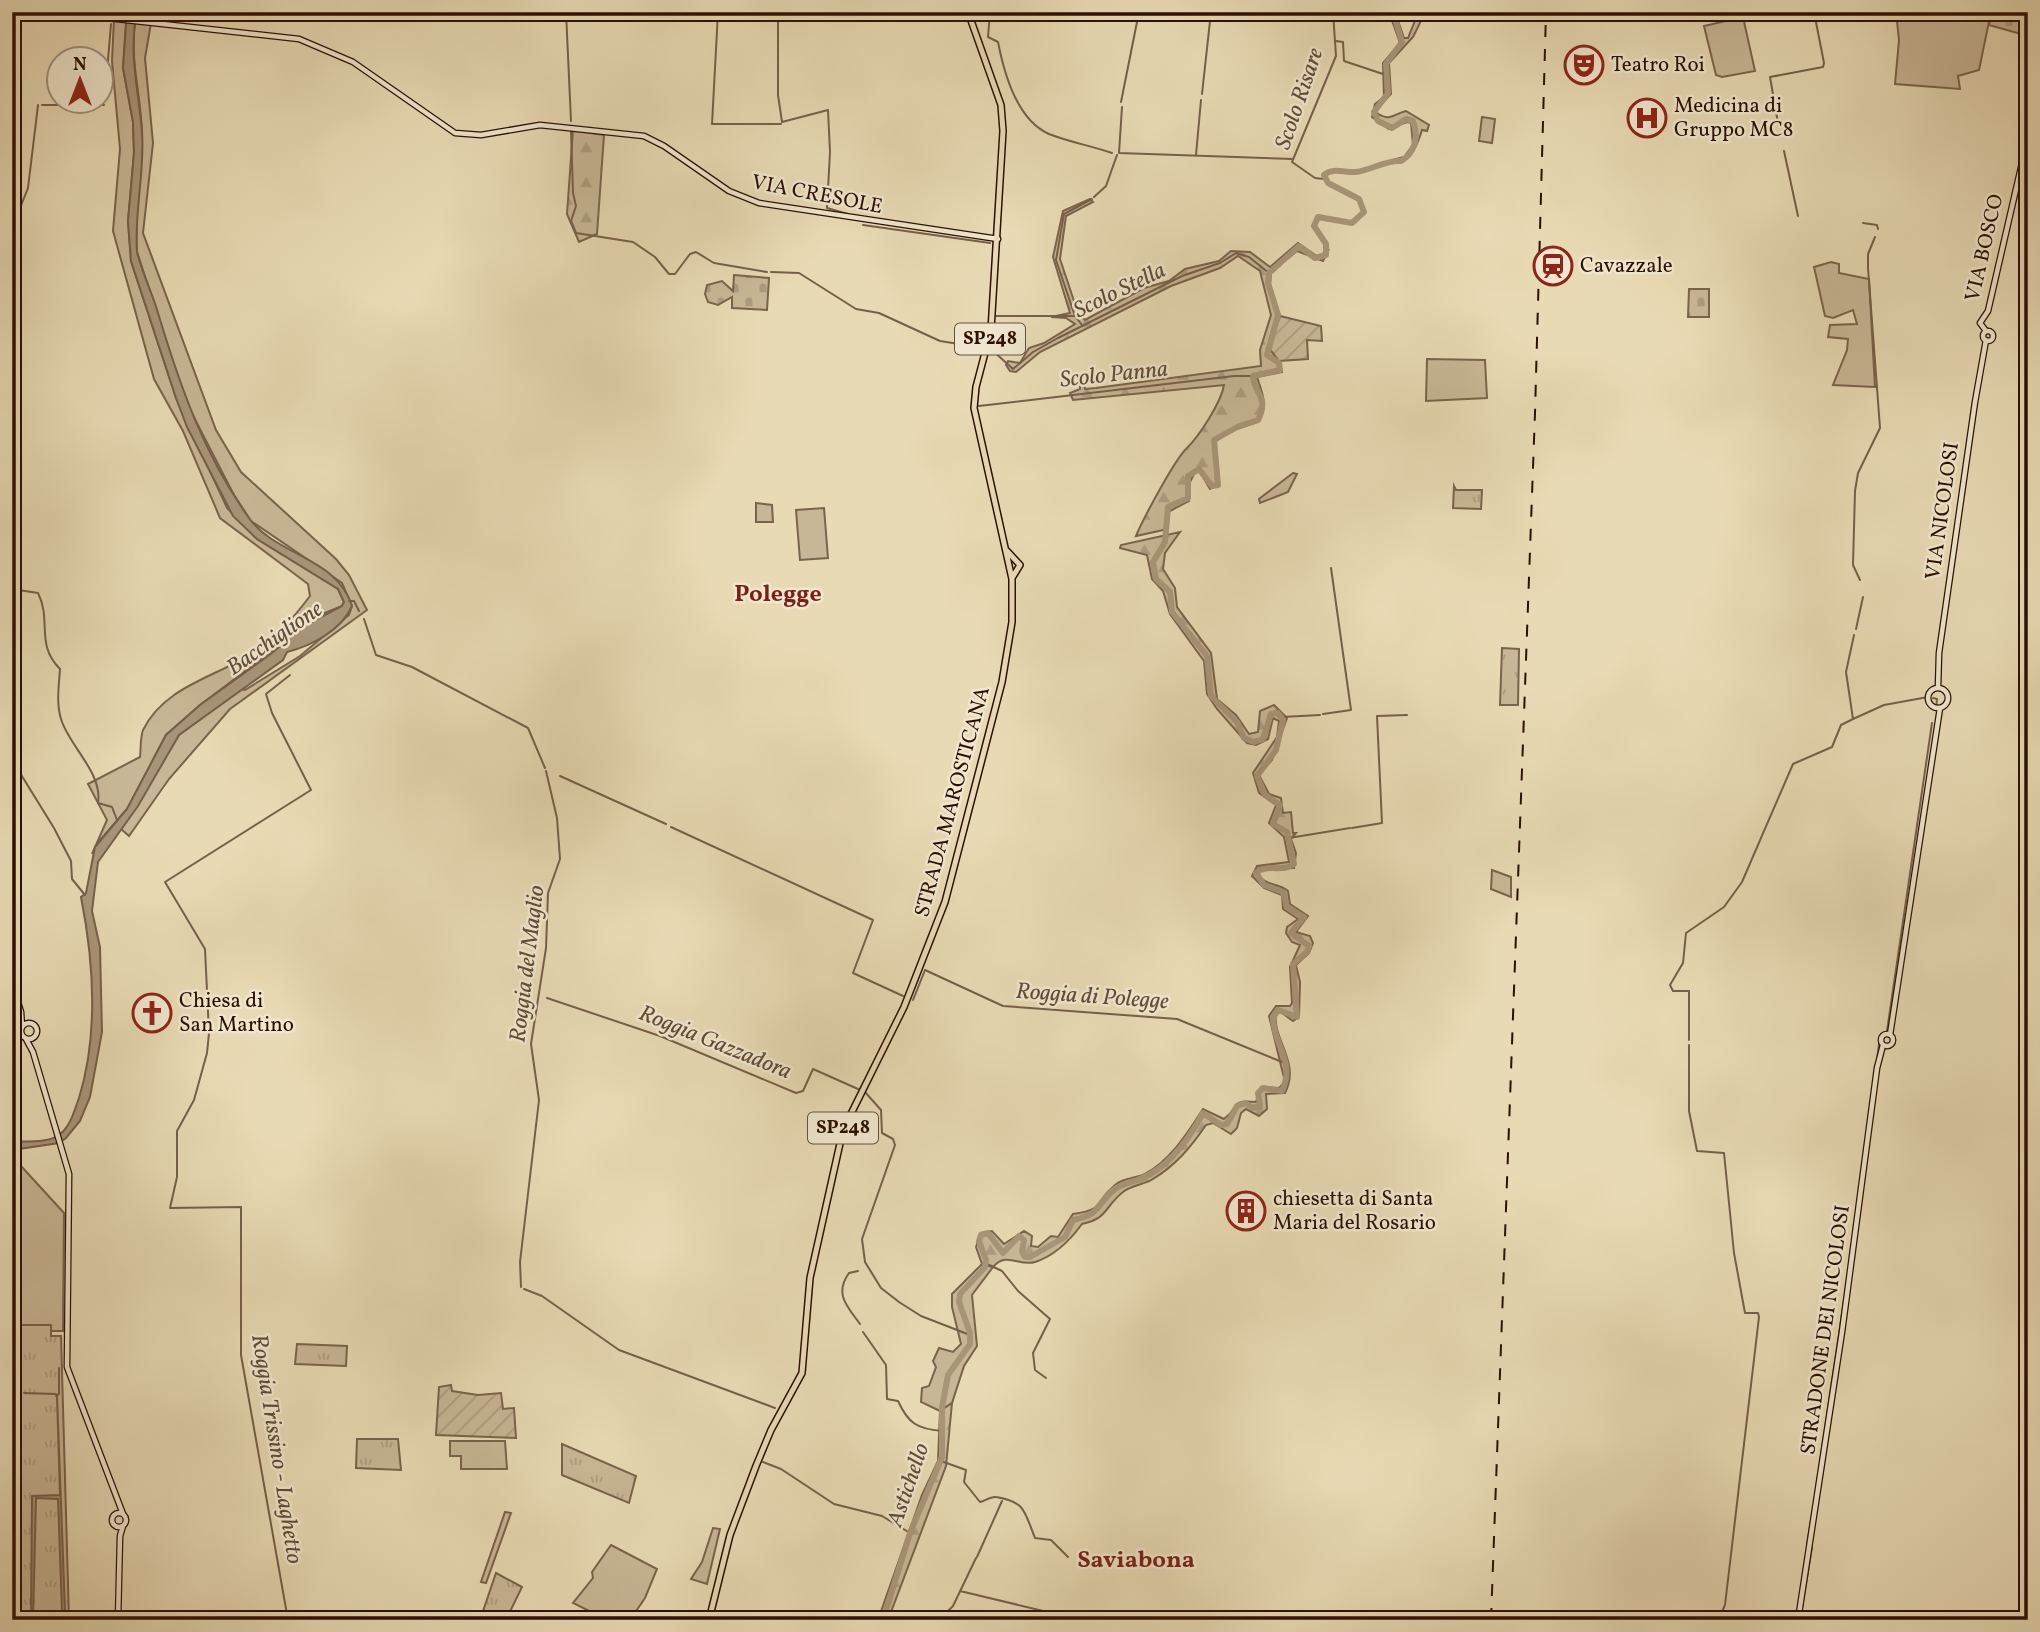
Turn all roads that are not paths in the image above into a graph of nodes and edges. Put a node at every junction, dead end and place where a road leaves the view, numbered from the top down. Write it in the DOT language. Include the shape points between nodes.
graph roads {
  1 [pos="52,12"];
  2 [pos="968,12"];
  3 [pos="2028,137"];
  4 [pos="998,239"];
  5 [pos="1986,331"];
  6 [pos="1938,688"];
  7 [pos="1940,708"];
  8 [pos="12,982"];
  9 [pos="22,1012"];
  10 [pos="31,1023"];
  11 [pos="22,1027"];
  12 [pos="1890,1035"];
  13 [pos="34,1038"];
  14 [pos="26,1039"];
  15 [pos="1883,1045"];
  16 [pos="33,1052"];
  17 [pos="118,1501"];
  18 [pos="123,1514"];
  19 [pos="115,1515"];
  20 [pos="115,1525"];
  21 [pos="123,1526"];
  22 [pos="120,1536"];
  23 [pos="118,1620"];
  24 [pos="709,1620"];
  25 [pos="1798,1620"];
  1 -- 4 [label="main road, VIA CRESOLE" via="299,39 340,55 409,99 440,125 464,135 540,125 639,135 658,142 729,191 759,203"];
  2 -- 4 [label="main road, SP248" via="1003,119"];
  3 -- 5 [label="main road, VIA BOSCO" via="1987,311 1980,323"];
  4 -- 24 [label="main road, STRADA MAROSTICANA / SP248" via="991,335 974,403 1012,566 1012,622 1002,682 950,885 904,1007 843,1130 810,1278 802,1373 771,1430 730,1535"];
  5 -- 6 [label="main road, VIA NICOLOSI" via="1993,335 1986,340 1948,589"];
  6 -- 7 [label="main road, STRADONE DEI NICOLOSI" via="1948,696"];
  6 -- 7 [label="main road, STRADONE DEI NICOLOSI" via="1928,698"];
  7 -- 12 [label="main road, STRADONE DEI NICOLOSI"];
  8 -- 9 [label="main road"];
  9 -- 10 [label="main road"];
  9 -- 11 [label="main road"];
  10 -- 11 [label="main road"];
  10 -- 13 [label="main road" via="37,1029"];
  11 -- 14 [label="main road"];
  12 -- 15 [label="main road, STRADONE DEI NICOLOSI" via="1882,1037"];
  12 -- 15 [label="main road, STRADONE DEI NICOLOSI" via="1892,1044"];
  13 -- 14 [label="main road"];
  13 -- 16 [label="main road"];
  14 -- 16 [label="main road"];
  15 -- 25 [label="main road, STRADONE DEI NICOLOSI"];
  16 -- 17 [label="main road" via="66,1162 67,1367"];
  17 -- 18 [label="main road"];
  17 -- 19 [label="main road"];
  18 -- 19 [label="main road"];
  18 -- 21 [label="main road"];
  19 -- 20 [label="main road"];
  20 -- 21 [label="main road"];
  20 -- 22 [label="main road"];
  21 -- 22 [label="main road"];
  22 -- 23 [label="main road"];
}
